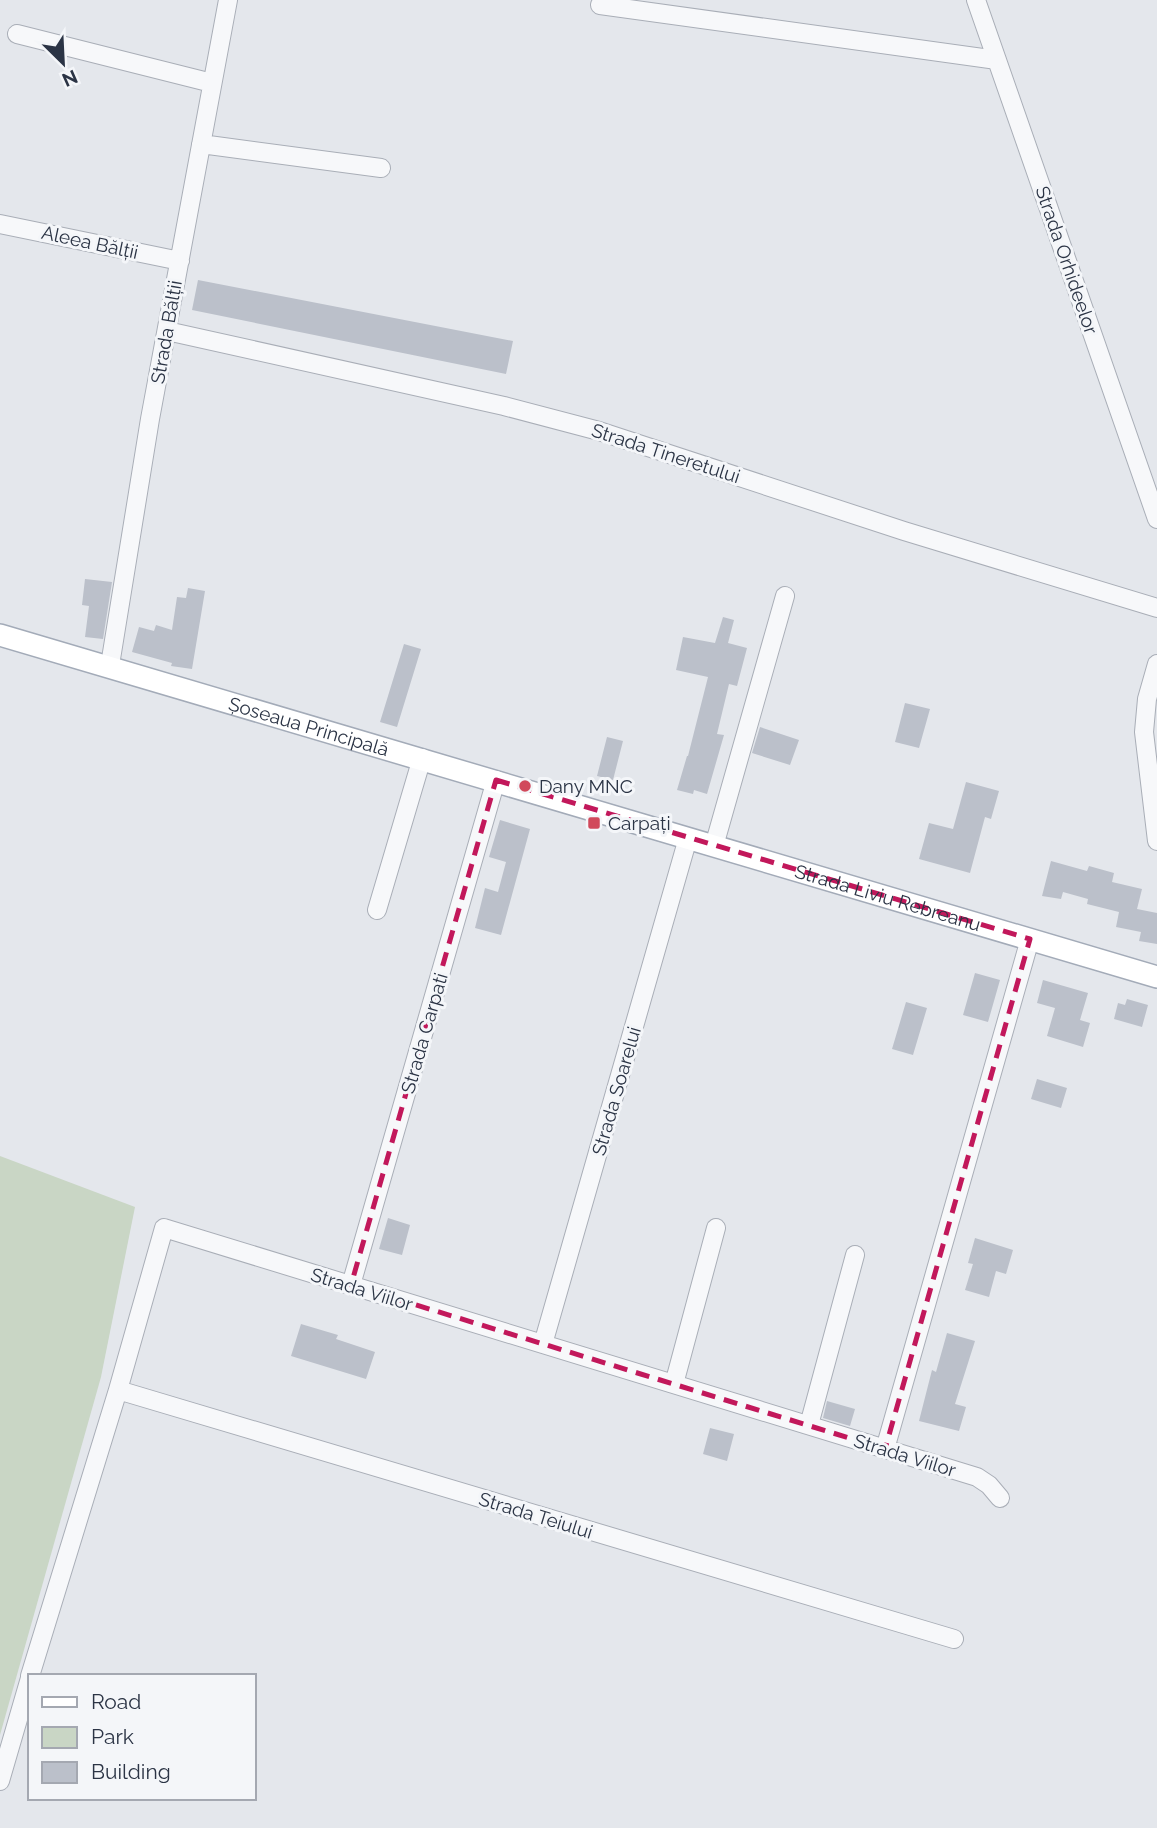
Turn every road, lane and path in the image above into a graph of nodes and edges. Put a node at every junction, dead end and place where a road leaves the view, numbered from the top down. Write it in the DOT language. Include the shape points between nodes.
graph roads {
  1 [pos="228,0"];
  2 [pos="976,0"];
  3 [pos="600,5"];
  4 [pos="17,34"];
  5 [pos="997,60"];
  6 [pos="212,83"];
  7 [pos="201,144"];
  8 [pos="381,167"];
  9 [pos="0,223"];
  10 [pos="180,261"];
  11 [pos="167,331"];
  12 [pos="1157,519"];
  13 [pos="785,596"];
  14 [pos="1157,608"];
  15 [pos="0,635"];
  16 [pos="1157,664"];
  17 [pos="110,666"];
  18 [pos="422,758"];
  19 [pos="496,780"];
  20 [pos="619,817"];
  21 [pos="688,838"];
  22 [pos="1157,841"];
  23 [pos="714,845"];
  24 [pos="377,910"];
  25 [pos="1030,939"];
  26 [pos="1157,977"];
  27 [pos="716,1228"];
  28 [pos="855,1255"];
  29 [pos="351,1285"];
  30 [pos="543,1344"];
  31 [pos="674,1384"];
  32 [pos="118,1390"];
  33 [pos="809,1425"];
  34 [pos="885,1449"];
  35 [pos="1000,1498"];
  36 [pos="954,1639"];
  37 [pos="31,1674"];
  38 [pos="28,1684"];
  39 [pos="0,1781"];
  1 -- 6 [label="street, Strada Bălții"];
  2 -- 5 [label="street, Strada Orhideelor"];
  3 -- 5 [label="street"];
  4 -- 6 [label="street"];
  5 -- 12 [label="street, Strada Orhideelor"];
  6 -- 7 [label="street, Strada Bălții"];
  7 -- 8 [label="street"];
  7 -- 10 [label="street, Strada Bălții"];
  9 -- 10 [label="street, Aleea Bălții"];
  10 -- 11 [label="street, Strada Bălții"];
  11 -- 14 [label="street, Strada Tineretului" via="586,427"];
  11 -- 17 [label="street, Strada Bălții"];
  13 -- 23 [label="street"];
  15 -- 17 [label="main road, Șoseaua Principală"];
  16 -- 22 [label="street" via="1144,732"];
  17 -- 18 [label="main road, Șoseaua Principală"];
  18 -- 19 [label="main road, Șoseaua Principală"];
  18 -- 24 [label="street"];
  19 -- 20 [label="main road, Șoseaua Principală"];
  19 -- 29 [label="street, Strada Carpati"];
  20 -- 21 [label="main road, Strada Liviu Rebreanu"];
  21 -- 23 [label="main road, Strada Liviu Rebreanu"];
  21 -- 30 [label="street, Strada Soarelui"];
  23 -- 25 [label="main road, Strada Liviu Rebreanu"];
  25 -- 26 [label="main road, Strada Liviu Rebreanu"];
  25 -- 34 [label="street"];
  27 -- 31 [label="street"];
  28 -- 33 [label="street"];
  29 -- 30 [label="street, Strada Viilor"];
  29 -- 32 [label="street, Strada Viilor" via="164,1228"];
  30 -- 31 [label="street, Strada Viilor"];
  31 -- 33 [label="street, Strada Viilor"];
  32 -- 36 [label="street, Strada Teiului"];
  32 -- 37 [label="street, Strada Viilor"];
  33 -- 34 [label="street, Strada Viilor"];
  34 -- 35 [label="street, Strada Viilor" via="977,1477"];
  38 -- 39 [label="street, Strada Viilor"];
}
